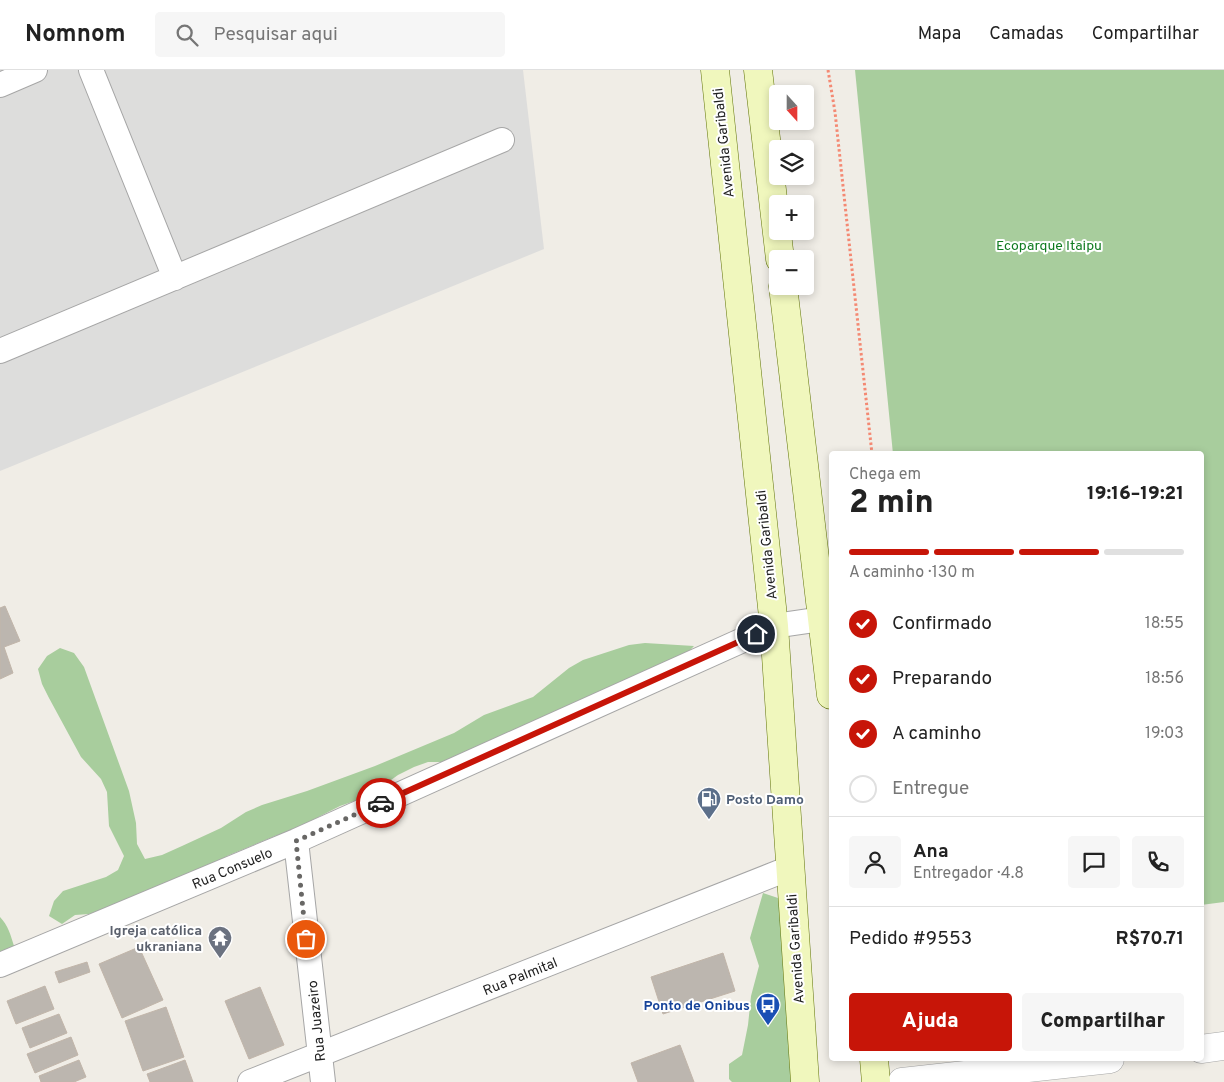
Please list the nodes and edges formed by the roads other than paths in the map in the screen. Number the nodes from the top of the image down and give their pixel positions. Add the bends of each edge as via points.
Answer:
1 (36, 70) edge
2 (91, 70) edge
3 (715, 70) edge
4 (758, 70) edge
5 (0, 85) edge
6 (502, 140) dead end
7 (779, 250) edge
8 (175, 278) junction
9 (784, 295) edge
10 (0, 351) edge
11 (822, 619) junction
12 (774, 626) junction
13 (829, 678) edge
14 (296, 841) junction
15 (790, 868) junction
16 (0, 965) edge
17 (1224, 1046) edge
18 (1204, 1048) edge
19 (320, 1056) junction
20 (874, 1061) edge
21 (1092, 1061) edge
22 (250, 1082) edge
23 (323, 1082) edge
24 (805, 1082) edge
25 (876, 1082) edge
26 (902, 1082) edge

1 - 5 street
2 - 8 street
3 - 12 main road, Avenida Garibaldi
4 - 7 main road
6 - 8 street
8 - 10 street
9 - 11 main road
11 - 12 street, Rua Consuelo
11 - 13 main road
12 - 14 street, Rua Consuelo
12 - 15 main road, Avenida Garibaldi
14 - 16 street, Rua Consuelo
14 - 19 street, Rua Juazeiro
15 - 19 street, Rua Palmital
15 - 24 main road, Avenida Garibaldi
17 - 18 street
19 - 22 street, Rua Palmital
19 - 23 street, Rua Juazeiro
20 - 25 main road
21 - 26 street

